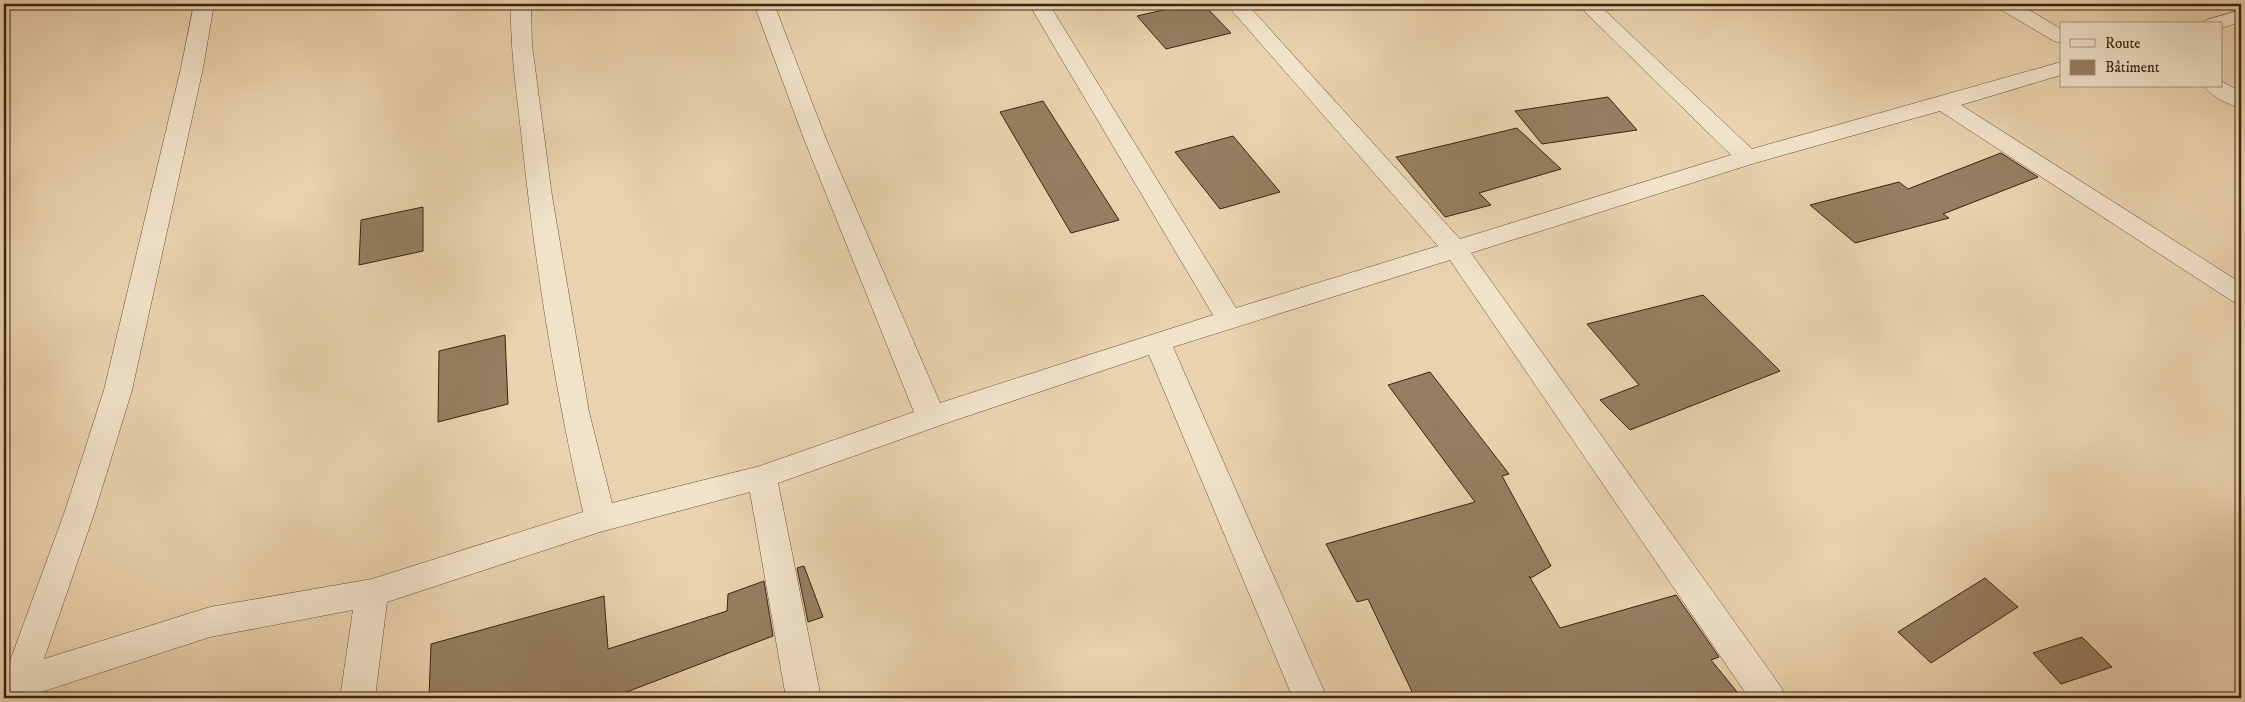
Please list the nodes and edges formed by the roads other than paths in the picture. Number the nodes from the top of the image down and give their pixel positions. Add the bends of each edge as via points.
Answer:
1 (204, 4) edge
2 (521, 4) edge
3 (764, 4) edge
4 (1039, 4) edge
5 (1236, 4) edge
6 (1587, 4) edge
7 (2005, 4) edge
8 (2241, 16) edge
9 (2220, 22) edge
10 (2060, 36) edge
11 (2060, 68) edge
12 (2218, 88) edge
13 (2241, 101) edge
14 (1943, 103) junction
15 (1747, 158) junction
16 (1456, 250) junction
17 (2241, 295) edge
18 (1230, 320) junction
19 (1157, 342) junction
20 (931, 416) junction
21 (762, 477) junction
22 (600, 519) junction
23 (372, 593) junction
24 (12, 690) edge
25 (358, 698) edge
26 (804, 698) edge
27 (1310, 698) edge
28 (1769, 698) edge

1 - 24 street via 118,390 80,512
2 - 22 street via 522,45 540,196 575,412
3 - 20 street via 815,140
4 - 18 street
5 - 16 street
6 - 15 street
7 - 10 street
8 - 9 street
11 - 14 street
12 - 13 street
14 - 15 street
14 - 17 street
15 - 16 street
16 - 18 street
16 - 28 street
18 - 19 street
19 - 20 street
19 - 27 street
20 - 21 street
21 - 22 street
21 - 26 street
22 - 23 street
23 - 24 street via 210,622
23 - 25 street

